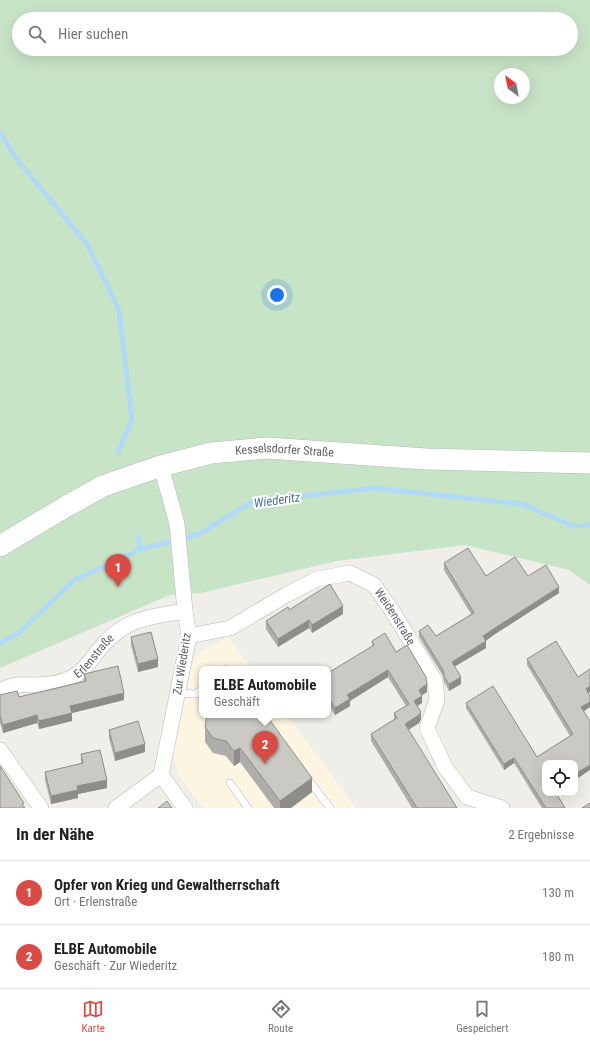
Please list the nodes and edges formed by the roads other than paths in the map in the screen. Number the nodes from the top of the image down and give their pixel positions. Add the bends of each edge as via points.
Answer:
1 (590, 463) edge
2 (161, 466) junction
3 (0, 546) edge
4 (185, 611) junction
5 (189, 636) junction
6 (0, 691) edge
7 (199, 691) edge
8 (177, 693) junction
9 (0, 750) edge
10 (302, 771) edge
11 (161, 776) junction
12 (230, 783) dead end
13 (41, 808) edge
14 (116, 808) edge
15 (185, 808) edge
16 (248, 808) edge
17 (330, 808) edge
18 (502, 808) edge

1 - 2 main road, Kesselsdorfer Straße via 426,459 267,448 211,454
2 - 3 main road, Kesselsdorfer Straße via 103,486
2 - 4 street, Zur Wiederitz via 177,524
4 - 5 street, Zur Wiederitz
4 - 6 street, Erlenstraße via 143,618 116,631 85,668 71,678 54,683 17,684
5 - 8 street, Zur Wiederitz
5 - 18 street, Weidenstraße via 230,628 317,579 350,573 374,585 391,608 435,681 437,700 427,728 445,767 467,797
7 - 8 lane via 196,694
8 - 11 street, Zur Wiederitz
9 - 13 street
10 - 17 lane
11 - 14 street
11 - 15 street
12 - 16 lane

